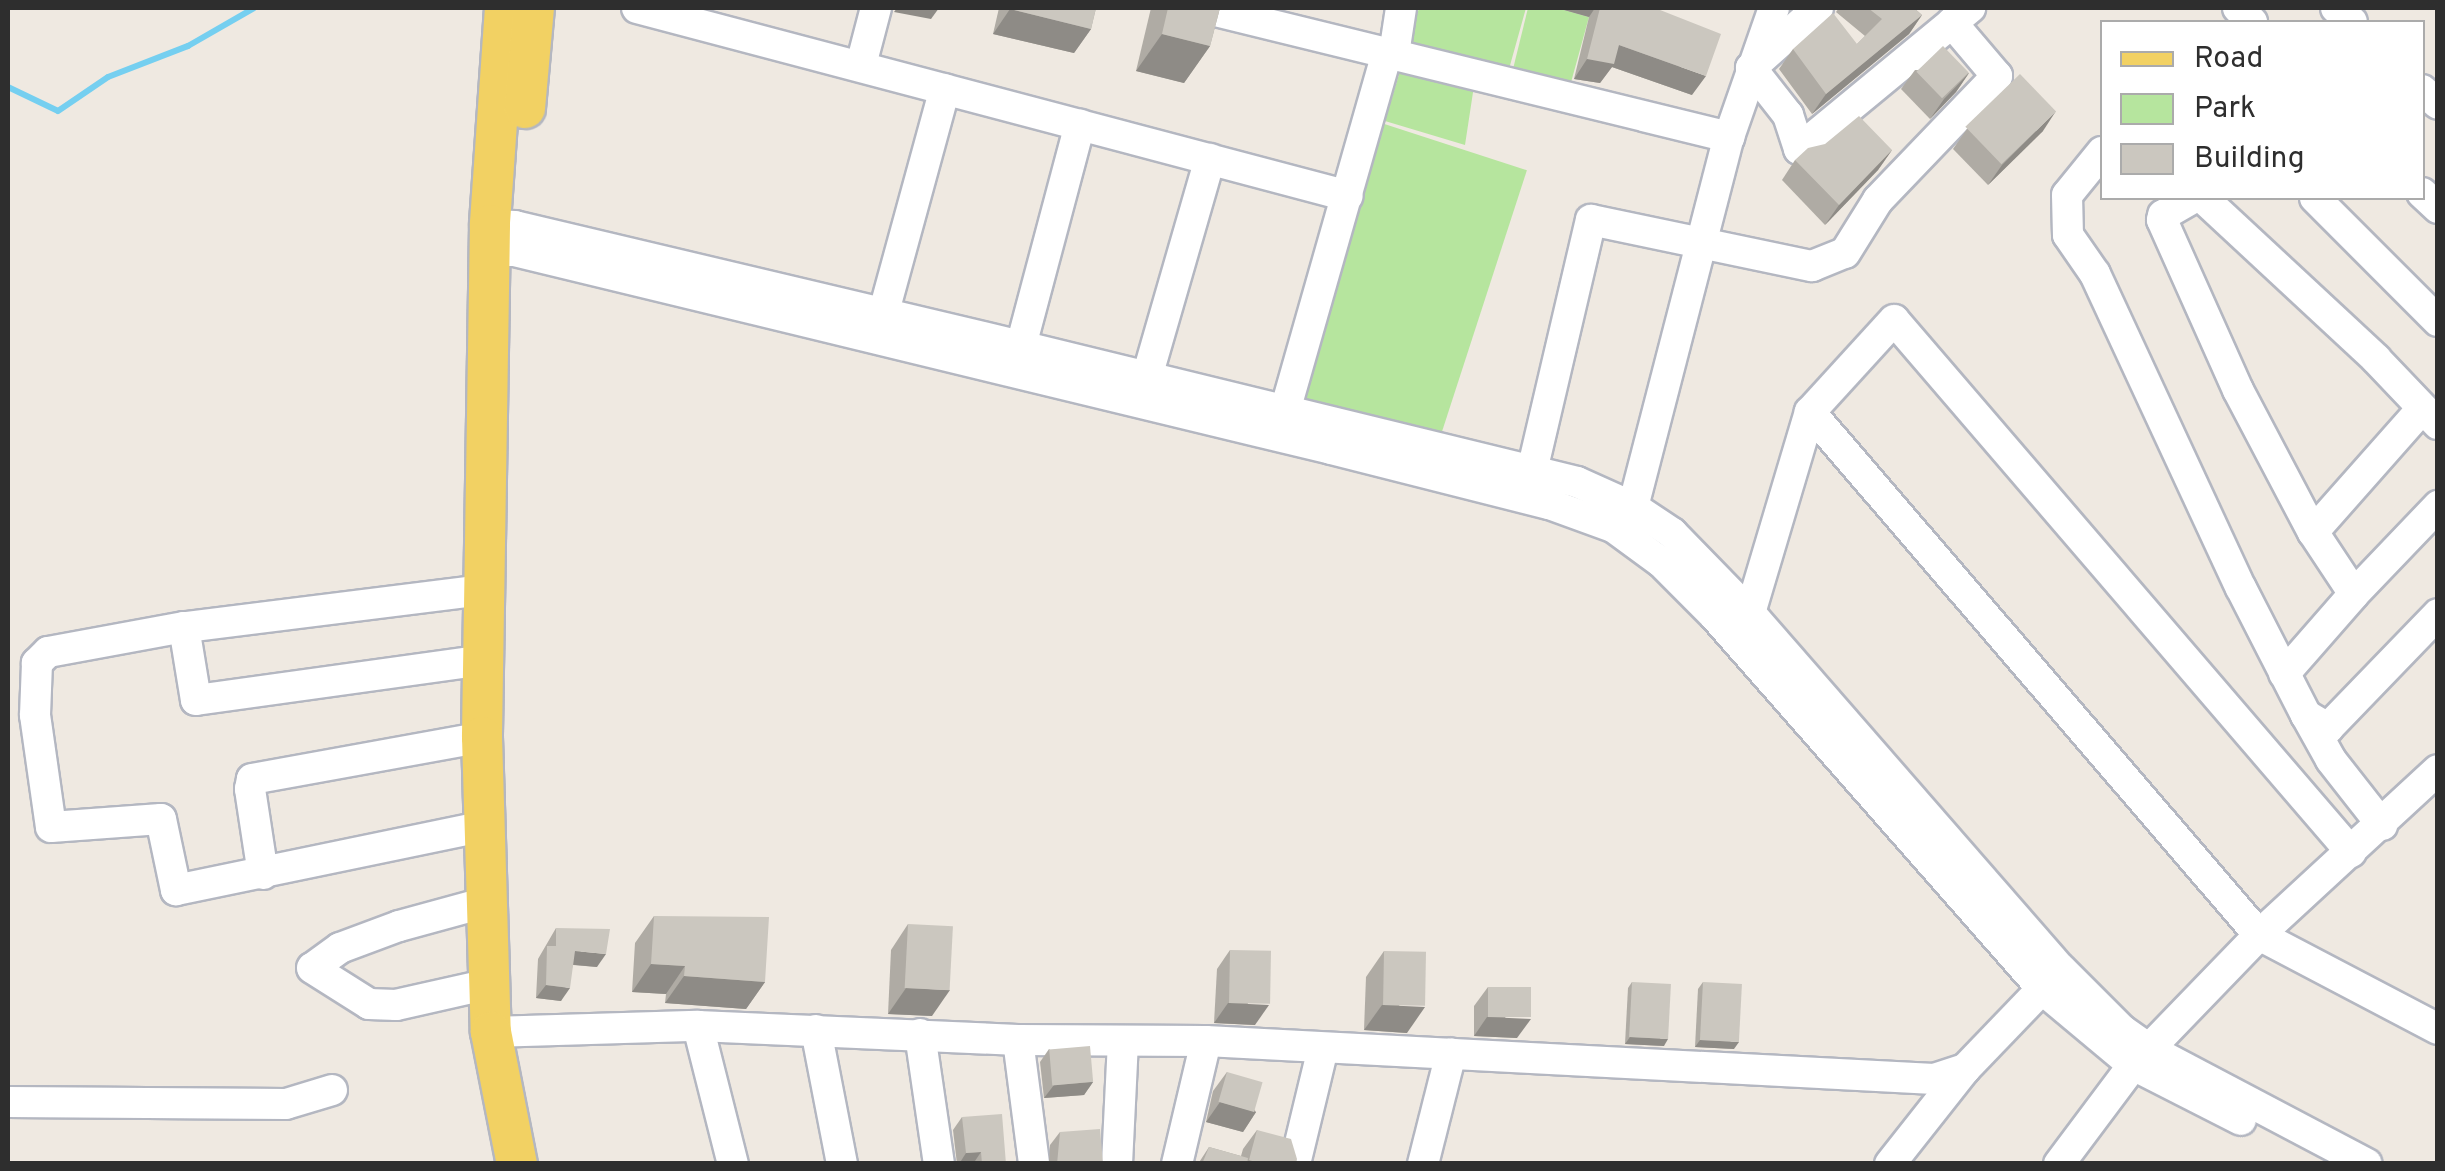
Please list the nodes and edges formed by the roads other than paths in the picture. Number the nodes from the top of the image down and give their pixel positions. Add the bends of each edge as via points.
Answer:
1 (505, 8) edge
2 (534, 8) edge
3 (637, 8) edge
4 (876, 8) edge
5 (1203, 8) edge
6 (1401, 8) edge
7 (1770, 8) edge
8 (1818, 8) edge
9 (1945, 20) edge
10 (1391, 54) junction
11 (862, 65) junction
12 (1751, 68) junction
13 (945, 89) junction
14 (1080, 125) junction
15 (1729, 137) junction
16 (2100, 154) edge
17 (1210, 159) junction
18 (1348, 196) junction
19 (2190, 200) edge
20 (2205, 200) edge
21 (2317, 200) edge
22 (502, 238) junction
23 (1701, 242) junction
24 (883, 315) junction
25 (2438, 321) edge
26 (1021, 346) junction
27 (1147, 377) junction
28 (1285, 411) junction
29 (1810, 412) junction
30 (2430, 417) edge
31 (1532, 471) junction
32 (2438, 506) edge
33 (1633, 507) junction
34 (2312, 532) junction
35 (483, 590) junction
36 (2354, 594) junction
37 (1750, 614) junction
38 (2438, 614) edge
39 (184, 627) junction
40 (484, 660) junction
41 (2284, 674) junction
42 (2306, 715) junction
43 (482, 737) junction
44 (2438, 770) edge
45 (486, 826) junction
46 (2382, 826) junction
47 (2352, 852) junction
48 (263, 874) junction
49 (487, 902) junction
50 (2259, 935) junction
51 (489, 984) junction
52 (2042, 989) junction
53 (698, 1026) junction
54 (2438, 1029) edge
55 (816, 1030) junction
56 (504, 1032) junction
57 (920, 1034) junction
58 (1018, 1040) junction
59 (1123, 1041) junction
60 (1206, 1041) junction
61 (1322, 1048) junction
62 (1451, 1053) junction
63 (2141, 1057) junction
64 (1964, 1069) junction
65 (332, 1090) dead end
66 (8, 1102) edge
67 (517, 1164) edge
68 (538, 1164) edge
69 (733, 1164) edge
70 (842, 1164) edge
71 (939, 1164) edge
72 (1034, 1164) edge
73 (1117, 1164) edge
74 (1177, 1164) edge
75 (1295, 1164) edge
76 (1423, 1164) edge
77 (1890, 1164) edge
78 (2059, 1164) edge
79 (2323, 1164) edge
80 (2367, 1164) edge

1 - 22 main road
2 - 22 main road
3 - 11 street
4 - 11 street
5 - 10 street
6 - 10 street
7 - 12 street
8 - 12 street
9 - 12 street via 1799,150 1788,115
9 - 23 street via 1997,76 1878,200 1845,253 1812,266
10 - 15 street
10 - 18 street
11 - 13 street
12 - 15 street
13 - 14 street
13 - 24 street
14 - 17 street
14 - 26 street
15 - 23 street
16 - 41 street via 2067,195 2068,235 2129,344
17 - 18 street
17 - 27 street
18 - 28 street
19 - 34 street via 2162,220 2238,390
20 - 30 street
21 - 25 street
22 - 24 street
22 - 35 main road
22 - 52 street via 1531,499 1613,527 1662,562 1714,615
22 - 56 main road
23 - 31 street via 1591,220
23 - 33 street
24 - 26 street
26 - 27 street
27 - 28 street
28 - 31 street
29 - 37 street
29 - 47 street via 1894,320
29 - 50 street
30 - 34 street
31 - 33 street
32 - 36 street
33 - 37 street via 1672,534
34 - 36 street
35 - 39 street
35 - 40 main road
36 - 41 street
37 - 63 street
38 - 42 street via 2328,728
39 - 40 street via 196,700
39 - 48 street via 48,652 38,663 35,715 51,827 161,818 176,890
40 - 43 main road
41 - 42 street
42 - 46 street
43 - 45 main road
43 - 48 street via 252,779
44 - 46 street
45 - 48 street
45 - 49 main road
46 - 47 street
47 - 50 street
49 - 51 main road
49 - 51 street via 340,948 312,968 369,1004 396,1005
50 - 54 street
50 - 63 street
51 - 56 main road
52 - 63 street
52 - 64 street
53 - 55 street
53 - 56 street
53 - 69 street
55 - 57 street
55 - 70 street
56 - 67 main road via 495,1068
56 - 68 main road
57 - 58 street
57 - 71 street
58 - 59 street
58 - 72 street
59 - 60 street
59 - 73 street
60 - 61 street
60 - 74 street
61 - 62 street
61 - 75 street
62 - 64 street via 1934,1079
62 - 76 street
63 - 78 street
63 - 79 street
63 - 80 street
64 - 77 street
65 - 66 street via 286,1104

